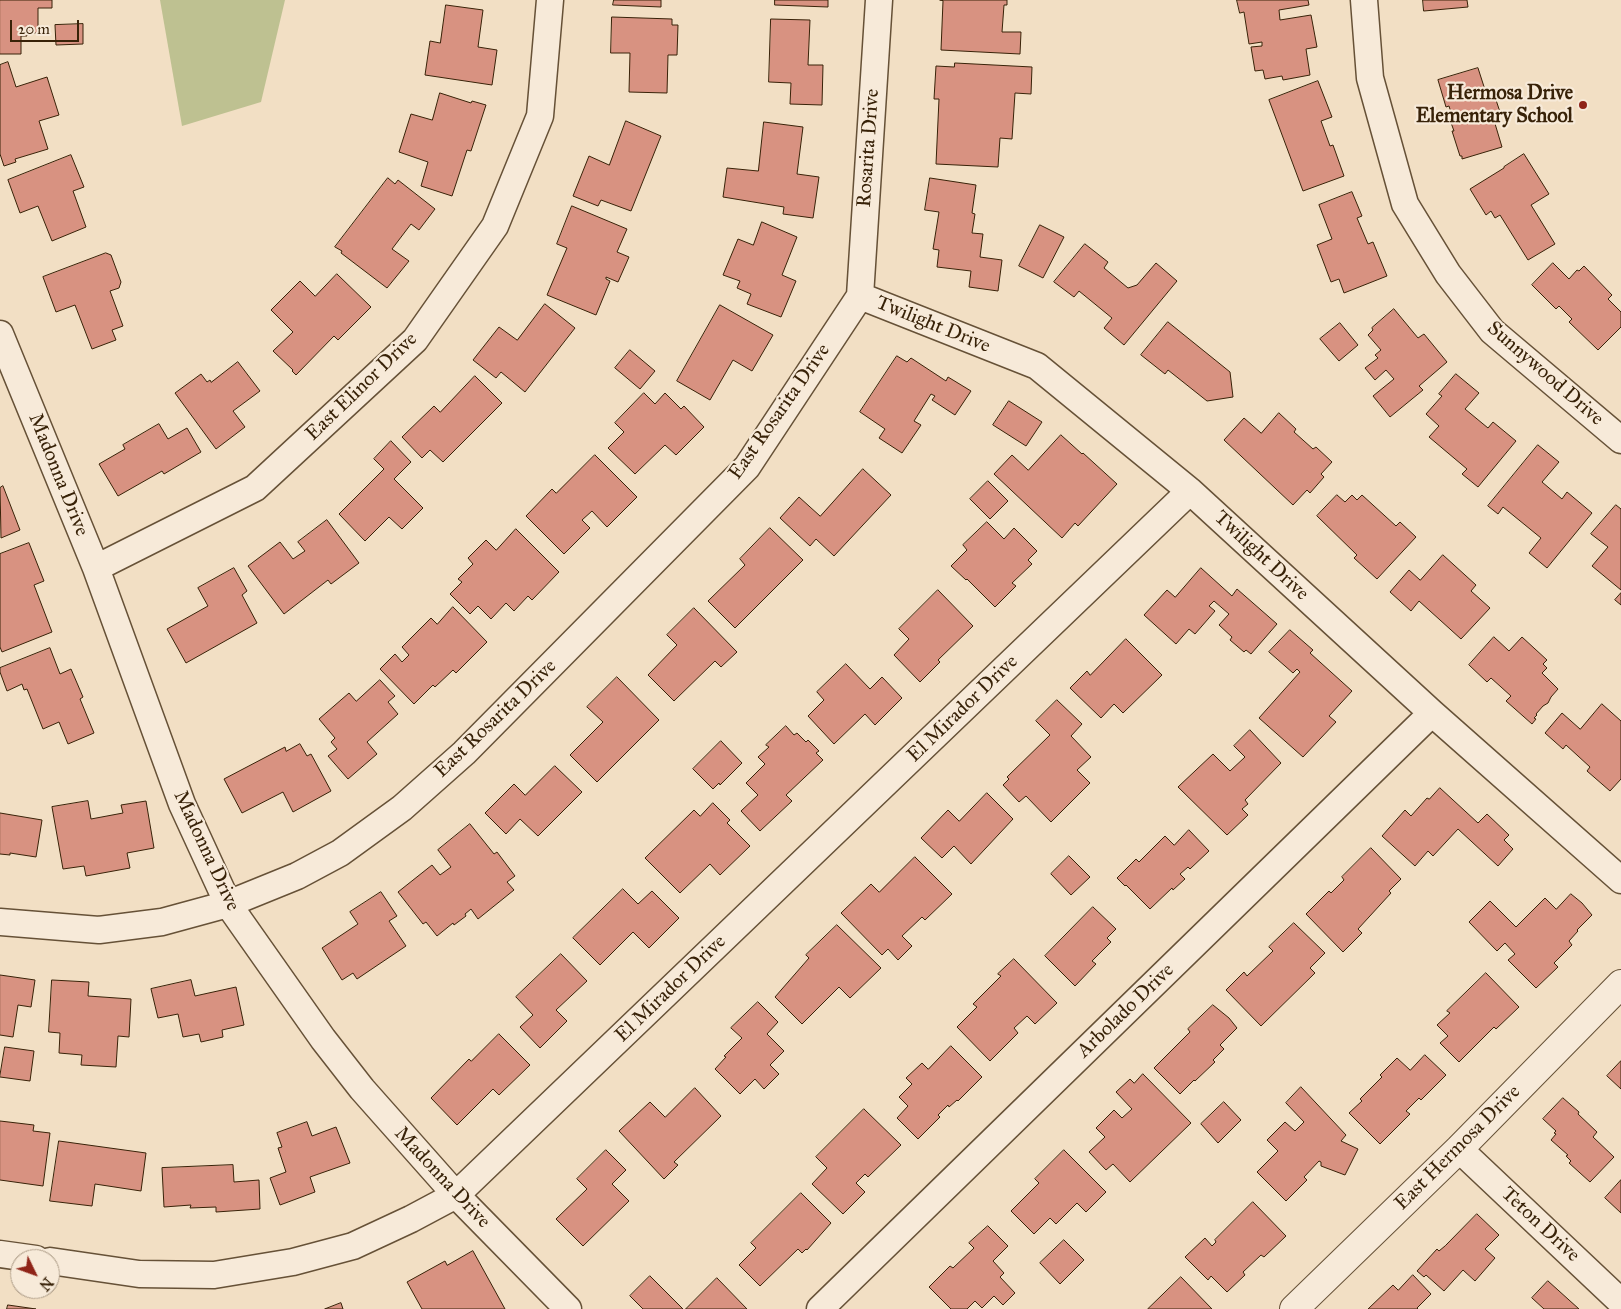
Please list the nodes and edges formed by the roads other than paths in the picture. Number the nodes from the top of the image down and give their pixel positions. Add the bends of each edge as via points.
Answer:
1 (550, 0) edge
2 (879, 0) edge
3 (1364, 0) edge
4 (860, 296) junction
5 (0, 334) edge
6 (1621, 440) edge
7 (1190, 491) junction
8 (96, 568) junction
9 (1432, 713) junction
10 (1621, 880) edge
11 (228, 904) junction
12 (0, 922) edge
13 (1621, 984) edge
14 (1459, 1149) junction
15 (456, 1196) junction
16 (60, 1262) edge
17 (1621, 1302) edge
18 (568, 1309) edge
19 (820, 1309) edge
20 (1294, 1309) edge

1 - 8 street, East Elinor Drive via 540,116 495,226 415,340 255,488
2 - 4 street, Rosarita Drive
3 - 6 street, Sunnywood Drive via 1370,78 1405,204 1448,274 1492,331
4 - 7 street, Twilight Drive via 1037,366
4 - 11 street, East Rosarita Drive via 747,467 464,753 402,808 340,853 298,876
5 - 8 street, Madonna Drive
7 - 9 street, Twilight Drive
7 - 15 street, El Mirador Drive
8 - 11 street, Madonna Drive via 182,804
9 - 10 street, Twilight Drive
9 - 19 street, Arbolado Drive
11 - 12 street, East Rosarita Drive via 162,922 99,930
11 - 15 street, Madonna Drive via 362,1089
13 - 14 street, East Hermosa Drive
14 - 17 street, Teton Drive
14 - 20 street, East Hermosa Drive
15 - 16 street, El Mirador Drive via 353,1246 293,1262 214,1275 139,1274
15 - 18 street, Madonna Drive

